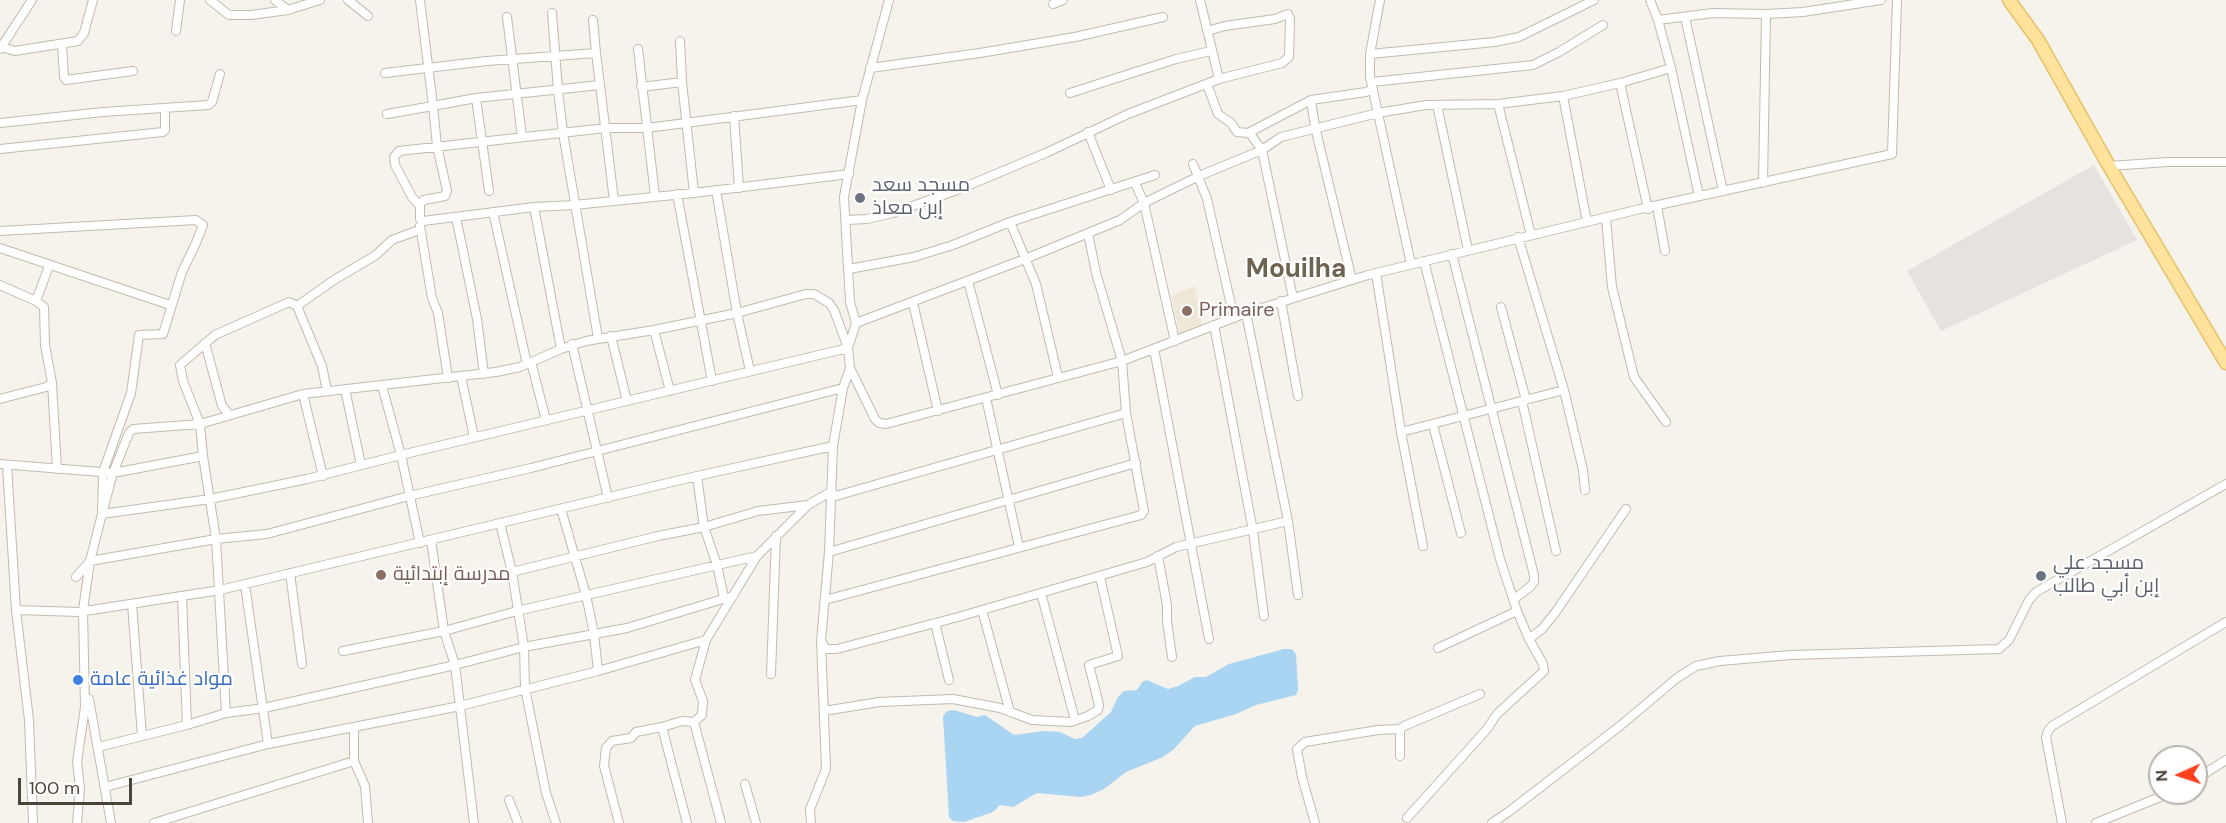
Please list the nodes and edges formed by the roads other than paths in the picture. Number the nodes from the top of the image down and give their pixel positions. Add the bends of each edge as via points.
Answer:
1 (32, 0) edge
2 (93, 0) edge
3 (180, 0) edge
4 (210, 0) edge
5 (275, 0) edge
6 (320, 0) edge
7 (348, 0) edge
8 (420, 0) edge
9 (889, 0) edge
10 (1063, 0) edge
11 (1200, 0) edge
12 (1380, 0) edge
13 (1594, 0) edge
14 (1650, 0) edge
15 (1881, 0) edge
16 (1897, 0) edge
17 (2009, 0) edge
18 (1053, 4) dead end
19 (288, 10) junction
20 (552, 13) dead end
21 (1766, 14) junction
22 (368, 16) dead end
23 (1163, 17) dead end
24 (1685, 17) junction
25 (507, 18) dead end
26 (593, 20) dead end
27 (1658, 20) junction
28 (1603, 26) dead end
29 (176, 31) dead end
30 (1207, 31) junction
31 (680, 41) dead end
32 (62, 44) junction
33 (1, 48) edge
34 (638, 49) dead end
35 (1211, 51) junction
36 (596, 53) junction
37 (1370, 54) junction
38 (555, 56) junction
39 (512, 59) junction
40 (870, 68) junction
41 (1671, 68) junction
42 (429, 69) junction
43 (133, 71) dead end
44 (385, 73) dead end
45 (220, 74) dead end
46 (1219, 79) junction
47 (682, 82) junction
48 (1620, 83) junction
49 (1207, 84) junction
50 (600, 85) junction
51 (1372, 85) junction
52 (641, 87) junction
53 (558, 90) junction
54 (1070, 93) dead end
55 (516, 94) junction
56 (1563, 96) junction
57 (476, 98) junction
58 (862, 100) junction
59 (1311, 100) junction
60 (1498, 104) junction
61 (1437, 105) junction
62 (433, 106) junction
63 (165, 108) junction
64 (1378, 113) junction
65 (387, 114) dead end
66 (734, 116) junction
67 (685, 122) junction
68 (0, 123) edge
69 (1315, 127) junction
70 (606, 128) junction
71 (647, 128) junction
72 (1088, 132) junction
73 (563, 133) junction
74 (1248, 133) junction
75 (522, 137) junction
76 (483, 141) junction
77 (437, 146) junction
78 (0, 149) edge
79 (1262, 150) junction
80 (2226, 162) edge
81 (1193, 164) dead end
82 (2109, 166) junction
83 (849, 174) junction
84 (1155, 175) dead end
85 (1199, 176) junction
86 (1136, 183) junction
87 (1763, 183) junction
88 (739, 188) junction
89 (489, 190) dead end
90 (716, 190) junction
91 (1112, 190) junction
92 (1723, 191) junction
93 (694, 193) junction
94 (677, 194) junction
95 (655, 196) junction
96 (1699, 196) junction
97 (614, 201) junction
98 (1144, 203) junction
99 (419, 205) junction
100 (574, 205) junction
101 (1657, 206) junction
102 (534, 207) junction
103 (1648, 209) junction
104 (493, 212) junction
105 (456, 217) junction
106 (1606, 218) junction
107 (420, 219) junction
108 (847, 220) junction
109 (1010, 222) junction
110 (1587, 222) junction
111 (419, 230) junction
112 (0, 231) edge
113 (1088, 233) junction
114 (1531, 235) junction
115 (1518, 237) junction
116 (0, 248) edge
117 (1468, 250) junction
118 (1665, 251) dead end
119 (1452, 254) junction
120 (1025, 259) junction
121 (1424, 261) junction
122 (1411, 264) junction
123 (49, 266) junction
124 (849, 269) junction
125 (1376, 273) junction
126 (1352, 280) junction
127 (968, 281) junction
128 (0, 285) edge
129 (1293, 298) junction
130 (36, 301) junction
131 (1281, 301) junction
132 (913, 303) junction
133 (170, 305) junction
134 (297, 306) junction
135 (1501, 307) dead end
136 (737, 313) junction
137 (1246, 313) junction
138 (1234, 318) junction
139 (700, 320) junction
140 (856, 323) junction
141 (1214, 326) junction
142 (654, 330) junction
143 (611, 336) junction
144 (598, 338) junction
145 (1175, 341) junction
146 (205, 343) junction
147 (572, 344) junction
148 (2222, 346) edge
149 (561, 348) junction
150 (848, 348) junction
151 (1154, 349) junction
152 (1122, 361) junction
153 (529, 363) junction
154 (2226, 363) edge
155 (850, 369) junction
156 (750, 371) junction
157 (484, 374) junction
158 (461, 376) junction
159 (1058, 377) junction
160 (448, 378) junction
161 (712, 381) junction
162 (52, 382) junction
163 (382, 386) junction
164 (843, 388) junction
165 (345, 389) junction
166 (1564, 390) junction
167 (327, 391) junction
168 (670, 391) junction
169 (303, 394) junction
170 (998, 395) junction
171 (1298, 396) dead end
172 (986, 398) junction
173 (0, 399) edge
174 (1524, 400) junction
175 (627, 401) junction
176 (1493, 408) junction
177 (589, 410) junction
178 (938, 411) junction
179 (1126, 412) junction
180 (230, 415) junction
181 (1463, 416) junction
182 (546, 420) junction
183 (1666, 422) dead end
184 (200, 424) junction
185 (1433, 425) junction
186 (1401, 432) junction
187 (474, 437) junction
188 (833, 446) junction
189 (997, 449) junction
190 (598, 451) junction
191 (401, 454) junction
192 (204, 456) junction
193 (1136, 463) junction
194 (4, 464) edge
195 (361, 465) junction
196 (57, 469) junction
197 (103, 472) junction
198 (113, 472) junction
199 (323, 476) junction
200 (696, 476) junction
201 (2226, 484) edge
202 (1585, 490) dead end
203 (832, 494) junction
204 (409, 496) junction
205 (608, 498) junction
206 (210, 499) junction
207 (1008, 499) junction
208 (808, 505) junction
209 (561, 509) junction
210 (1626, 509) dead end
211 (102, 514) junction
212 (1288, 521) junction
213 (500, 524) junction
214 (704, 527) junction
215 (1253, 531) junction
216 (1461, 533) dead end
217 (776, 536) junction
218 (216, 539) junction
219 (431, 540) junction
220 (420, 543) junction
221 (1192, 544) junction
222 (1423, 546) dead end
223 (1019, 547) junction
224 (1556, 551) dead end
225 (829, 552) junction
226 (576, 556) junction
227 (757, 556) junction
228 (1158, 556) junction
229 (90, 561) junction
230 (717, 565) junction
231 (512, 572) junction
232 (290, 573) junction
233 (76, 577) dead end
234 (1100, 577) junction
235 (245, 585) junction
236 (220, 590) junction
237 (1041, 593) junction
238 (586, 595) junction
239 (1298, 595) dead end
240 (182, 596) junction
241 (733, 596) junction
242 (724, 598) junction
243 (1514, 598) junction
244 (825, 600) junction
245 (132, 604) junction
246 (16, 610) junction
247 (83, 610) junction
248 (982, 610) junction
249 (517, 611) junction
250 (1517, 611) junction
251 (1264, 616) dead end
252 (2226, 622) edge
253 (935, 623) junction
254 (444, 631) junction
255 (594, 634) junction
256 (1209, 639) dead end
257 (1529, 639) junction
258 (706, 640) junction
259 (821, 641) junction
260 (524, 647) junction
261 (1438, 648) dead end
262 (344, 651) dead end
263 (1172, 657) dead end
264 (302, 664) dead end
265 (454, 665) junction
266 (598, 671) junction
267 (771, 674) dead end
268 (950, 680) dead end
269 (85, 683) junction
270 (525, 688) junction
271 (1480, 694) dead end
272 (460, 706) junction
273 (264, 708) junction
274 (824, 711) junction
275 (1010, 712) junction
276 (226, 713) junction
277 (1075, 720) junction
278 (694, 722) junction
279 (187, 725) junction
280 (354, 727) junction
281 (662, 727) junction
282 (1400, 729) junction
283 (142, 736) junction
284 (268, 744) junction
285 (98, 747) junction
286 (1400, 756) dead end
287 (2226, 760) edge
288 (354, 762) junction
289 (2208, 771) edge
290 (745, 784) dead end
291 (105, 787) junction
292 (508, 800) dead end
293 (2148, 802) edge
294 (1407, 818) dead end
295 (33, 823) edge
296 (77, 823) edge
297 (111, 823) edge
298 (154, 823) edge
299 (368, 823) edge
300 (474, 823) edge
301 (518, 823) edge
302 (556, 823) edge
303 (619, 823) edge
304 (687, 823) edge
305 (722, 823) edge
306 (756, 823) edge
307 (811, 823) edge
308 (1315, 823) edge
309 (1492, 823) edge
310 (2062, 823) edge
311 (2096, 823) edge

1 - 33 street
2 - 32 street via 81,39
3 - 29 street
4 - 19 street via 229,15
5 - 19 street
6 - 19 street
7 - 22 street
8 - 42 street
9 - 40 street
10 - 18 street
11 - 30 street
12 - 37 street
13 - 37 street via 1519,37
14 - 27 street
15 - 21 street
16 - 87 street via 1892,154
17 - 82 main road via 2038,40
20 - 38 street
21 - 24 street
21 - 87 street
23 - 40 street via 1075,37
24 - 27 street
24 - 92 street
25 - 39 street
26 - 36 street
27 - 41 street
28 - 51 street via 1533,65 1408,77
30 - 35 street
30 - 46 street via 1289,16 1288,59
31 - 47 street
32 - 33 street via 15,51
32 - 43 street via 66,80
34 - 52 street
35 - 46 street
35 - 54 street
36 - 38 street
36 - 50 street
37 - 51 street
38 - 39 street
38 - 53 street
39 - 42 street
39 - 55 street
40 - 58 street
41 - 48 street
41 - 96 street
42 - 44 street
42 - 62 street
45 - 63 street via 211,103
46 - 49 street
47 - 52 street
47 - 67 street
48 - 56 street
48 - 103 street
49 - 72 street
49 - 74 street via 1218,114 1237,132
50 - 53 street
50 - 70 street
51 - 59 street via 1366,92
51 - 64 street
52 - 71 street
53 - 55 street
53 - 73 street
55 - 57 street
55 - 75 street
56 - 60 street
56 - 110 street
57 - 62 street
57 - 76 street
58 - 66 street
58 - 83 street
59 - 69 street
59 - 74 street
60 - 61 street
60 - 114 street
61 - 64 street
61 - 117 street
62 - 65 street
62 - 77 street
63 - 68 street
63 - 78 street via 164,132
64 - 69 street
64 - 122 street
66 - 67 street
66 - 88 street
67 - 71 street
67 - 93 street
69 - 79 street via 1281,136
69 - 126 street
70 - 71 street
70 - 73 street
70 - 97 street
71 - 95 street
72 - 91 street
72 - 108 street via 960,189 893,213
73 - 75 street
73 - 100 street
74 - 79 street
75 - 76 street
76 - 77 street
76 - 89 street
77 - 99 street via 446,195
77 - 99 street via 409,149 394,157
79 - 85 street
79 - 129 street
80 - 82 street
81 - 85 street
82 - 148 main road
83 - 88 street
83 - 108 street via 844,197
84 - 86 street
85 - 98 street
85 - 138 street
86 - 91 street
86 - 98 street
87 - 92 street
88 - 90 street
90 - 93 street
90 - 136 street
91 - 109 street
92 - 96 street
93 - 94 street
94 - 95 street
94 - 139 street
95 - 97 street
96 - 101 street
97 - 100 street
98 - 113 street via 1120,220
98 - 145 street
99 - 107 street
100 - 102 street
100 - 144 street
101 - 103 street
101 - 118 street
102 - 104 street
102 - 149 street
103 - 106 street
104 - 105 street
104 - 153 street
105 - 107 street
105 - 157 street
106 - 110 street
106 - 183 street via 1612,287 1634,377
107 - 111 street
108 - 124 street
109 - 120 street
109 - 124 street via 973,239
110 - 114 street
111 - 134 street via 392,240 376,255
111 - 160 street
112 - 133 street via 196,220 202,225
113 - 120 street
113 - 152 street via 1095,273
114 - 115 street
115 - 117 street
115 - 166 street
116 - 123 street
117 - 119 street
119 - 121 street
119 - 176 street
120 - 127 street
120 - 159 street via 1036,284
121 - 122 street
121 - 181 street
122 - 125 street
123 - 130 street
123 - 133 street
124 - 140 street via 850,302
125 - 126 street
125 - 186 street
126 - 129 street
127 - 132 street
127 - 170 street
128 - 130 street
129 - 131 street
130 - 162 street via 44,307 45,345
131 - 137 street
131 - 171 street
132 - 140 street
132 - 178 street
133 - 197 street via 163,334 139,335 131,393
134 - 146 street via 289,302
134 - 167 street via 322,366
135 - 174 street
136 - 139 street
136 - 150 street via 814,294 834,310
136 - 156 street
137 - 138 street
137 - 212 street
138 - 141 street
139 - 142 street
139 - 161 street
140 - 150 street
141 - 145 street
141 - 215 street
142 - 143 street
142 - 168 street
143 - 144 street
143 - 175 street
144 - 147 street
145 - 151 street
146 - 180 street via 222,406
146 - 184 street via 180,365
147 - 149 street
147 - 177 street
148 - 154 main road
149 - 153 street
150 - 155 street
150 - 156 street
151 - 152 street
151 - 221 street
152 - 159 street
152 - 179 street
153 - 157 street
153 - 182 street
155 - 164 street
155 - 178 street via 879,423
156 - 161 street
157 - 158 street
158 - 160 street
158 - 187 street
159 - 170 street
160 - 163 street
161 - 168 street
162 - 173 street
162 - 196 street
163 - 165 street
163 - 191 street
164 - 188 street
164 - 190 street
165 - 167 street
165 - 195 street
166 - 174 street
166 - 202 street
167 - 169 street
168 - 175 street
169 - 180 street
169 - 199 street
170 - 172 street
172 - 178 street
172 - 189 street
174 - 176 street
174 - 224 street
175 - 177 street
176 - 181 street
176 - 243 street via 1534,575 1530,587
177 - 182 street
177 - 190 street
179 - 189 street
179 - 193 street
180 - 184 street
181 - 185 street
181 - 243 street via 1500,560
182 - 187 street
184 - 192 street
184 - 198 street via 133,429
185 - 186 street
185 - 216 street
186 - 222 street
187 - 191 street
188 - 200 street
188 - 203 street
189 - 203 street
189 - 207 street
190 - 204 street
190 - 205 street
191 - 195 street
191 - 204 street
192 - 198 street
192 - 206 street
193 - 207 street
193 - 223 street via 1144,505 1141,515
194 - 196 street
194 - 246 street
195 - 199 street
196 - 197 street
197 - 198 street
197 - 211 street
198 - 211 street
199 - 206 street
200 - 205 street
200 - 214 street
201 - 309 street via 2036,592 2009,640 1999,649 1790,655 1696,666
203 - 208 street
203 - 225 street
204 - 218 street via 267,534
204 - 220 street
205 - 209 street
206 - 211 street
206 - 218 street
207 - 223 street
207 - 225 street
208 - 214 street via 758,511
208 - 217 street
209 - 213 street
209 - 226 street
210 - 257 street via 1555,613
211 - 229 street
212 - 215 street
212 - 239 street
213 - 219 street
213 - 231 street
214 - 226 street
214 - 230 street
215 - 221 street
215 - 251 street
217 - 227 street
217 - 267 street
218 - 229 street
218 - 236 street
219 - 220 street
219 - 254 street
220 - 232 street
221 - 228 street
221 - 256 street
223 - 244 street
225 - 244 street
226 - 231 street
226 - 238 street
227 - 230 street
227 - 241 street
228 - 234 street
228 - 263 street
229 - 233 street
229 - 247 street
230 - 238 street
230 - 242 street
231 - 249 street
232 - 235 street
232 - 264 street
234 - 237 street
234 - 277 street via 1118,656 1089,665 1098,710
235 - 236 street
235 - 273 street
236 - 240 street
236 - 276 street
237 - 248 street
237 - 277 street
238 - 249 street
238 - 255 street
240 - 245 street
240 - 279 street
241 - 242 street
241 - 258 street
242 - 255 street via 627,628
243 - 250 street
244 - 259 street
245 - 247 street
245 - 283 street
246 - 247 street
246 - 295 street via 29,720
247 - 269 street
248 - 253 street
248 - 275 street
249 - 254 street
249 - 260 street
250 - 257 street
250 - 261 street
252 - 310 street via 2052,726 2046,736
253 - 259 street via 837,649 826,649
253 - 268 street
254 - 262 street
254 - 265 street
255 - 260 street
255 - 266 street
257 - 294 street via 1543,664 1542,675 1497,714
258 - 266 street
258 - 278 street via 695,680 703,701 702,715
259 - 274 street
260 - 265 street
260 - 270 street
265 - 272 street
265 - 273 street
266 - 270 street
269 - 285 street
269 - 296 street via 77,762
270 - 272 street
270 - 302 street via 546,793
271 - 282 street
272 - 280 street
272 - 300 street
273 - 276 street
273 - 284 street
274 - 275 street via 879,702 953,699
274 - 307 street via 826,769 810,808
275 - 277 street via 1032,720
276 - 279 street
278 - 281 street
278 - 305 street
279 - 283 street
280 - 284 street
280 - 288 street
281 - 303 street via 612,741 606,748 604,766
281 - 304 street
282 - 286 street
282 - 308 street via 1305,742 1297,749
283 - 285 street
284 - 291 street
285 - 291 street
287 - 289 street
288 - 298 street
288 - 299 street via 365,786
290 - 306 street
291 - 297 street
292 - 301 street
293 - 311 street

